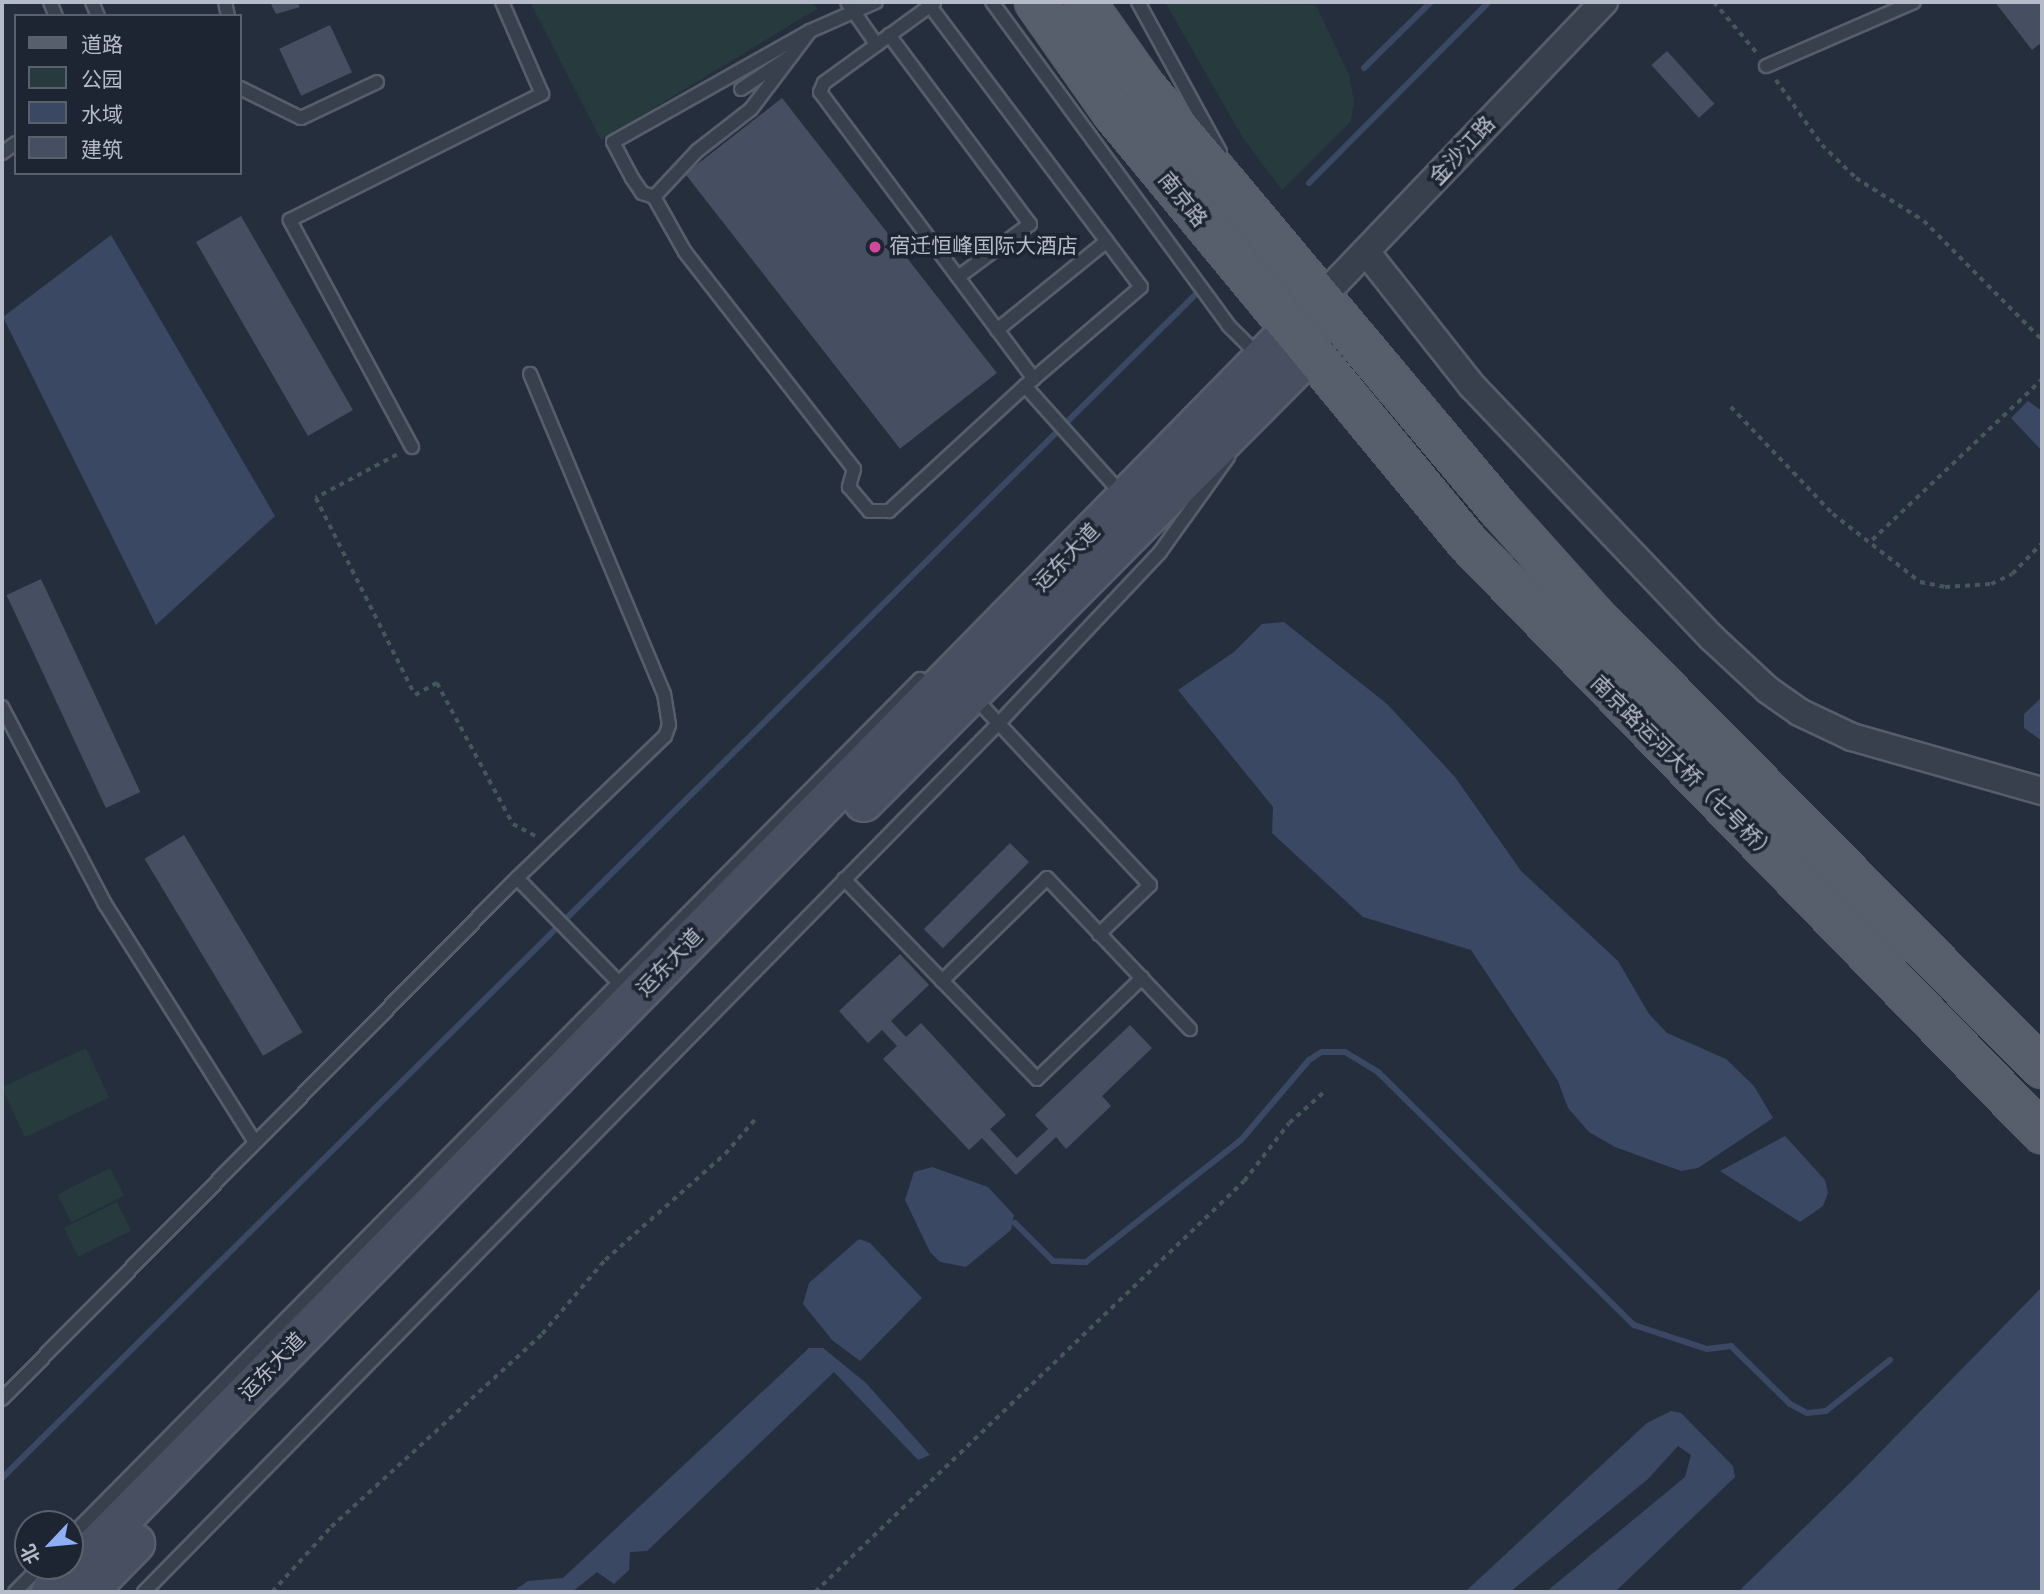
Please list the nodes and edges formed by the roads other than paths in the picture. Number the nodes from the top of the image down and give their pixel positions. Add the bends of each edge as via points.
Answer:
1 (502, 2) edge
2 (876, 2) edge
3 (992, 2) edge
4 (1035, 2) edge
5 (1085, 2) edge
6 (1138, 2) edge
7 (1604, 2) edge
8 (1914, 2) edge
9 (931, 3) edge
10 (850, 6) edge
11 (810, 31) junction
12 (889, 35) junction
13 (877, 45) junction
14 (792, 55) junction
15 (1766, 66) road end
16 (377, 82) dead end
17 (242, 89) edge
18 (741, 89) dead end
19 (654, 197) junction
20 (1254, 217) junction
21 (1107, 241) junction
22 (1367, 253) junction
23 (958, 277) junction
24 (1321, 299) junction
25 (997, 330) junction
26 (1299, 368) junction
27 (530, 374) dead end
28 (1030, 382) junction
29 (412, 447) road end
30 (1132, 507) junction
31 (953, 678) junction
32 (2, 707) edge
33 (999, 723) junction
34 (2042, 791) edge
35 (517, 878) junction
36 (844, 879) junction
37 (1099, 933) junction
38 (1142, 978) junction
39 (942, 981) junction
40 (627, 991) junction
41 (1191, 1029) dead end
42 (2042, 1068) edge
43 (2042, 1133) edge
44 (255, 1142) junction
45 (2, 1399) edge
46 (84, 1523) edge
47 (28, 1591) edge
48 (87, 1592) edge
49 (144, 1592) edge

1 - 29 lane via 542,94 290,220
2 - 10 lane
3 - 26 lane via 1227,325
4 - 26 main road, 南京路
5 - 20 main road, 南京路 via 1145,87
6 - 20 lane
7 - 22 street, 金沙江路
8 - 15 lane
9 - 12 lane
9 - 21 lane
10 - 11 lane
10 - 13 lane
11 - 14 lane
11 - 19 lane via 613,142 642,192
12 - 13 lane
12 - 23 lane via 1030,224
13 - 23 lane via 824,83 823,101
14 - 18 lane
14 - 19 lane via 751,109 697,152
16 - 17 lane via 301,118
19 - 28 lane via 685,252 854,469 849,487 869,511 889,512
20 - 24 main road, 南京路
21 - 25 lane
21 - 28 lane via 1141,287
22 - 24 street, 金沙江路
22 - 34 street via 1472,386 1712,638 1768,690 1800,712 1852,737
23 - 25 lane
24 - 42 main road, 南京路 via 1596,617
25 - 28 lane
26 - 30 main road, 运东大道
26 - 43 main road, 南京路运河大桥（七号桥） via 1575,659
27 - 35 lane via 664,694 670,725 665,736
28 - 30 lane via 1044,406
30 - 31 main road, 运东大道
30 - 33 lane
31 - 33 lane
31 - 40 main road, 运东大道
31 - 48 main road, 运东大道 via 697,967
32 - 44 lane via 105,904
33 - 36 lane
33 - 37 lane via 1150,885
35 - 40 lane
35 - 44 lane
36 - 39 lane
36 - 49 lane
37 - 38 lane
37 - 39 lane via 1046,878
38 - 39 lane via 1037,1079
38 - 41 lane
40 - 46 lane
40 - 47 main road, 运东大道
44 - 45 lane

